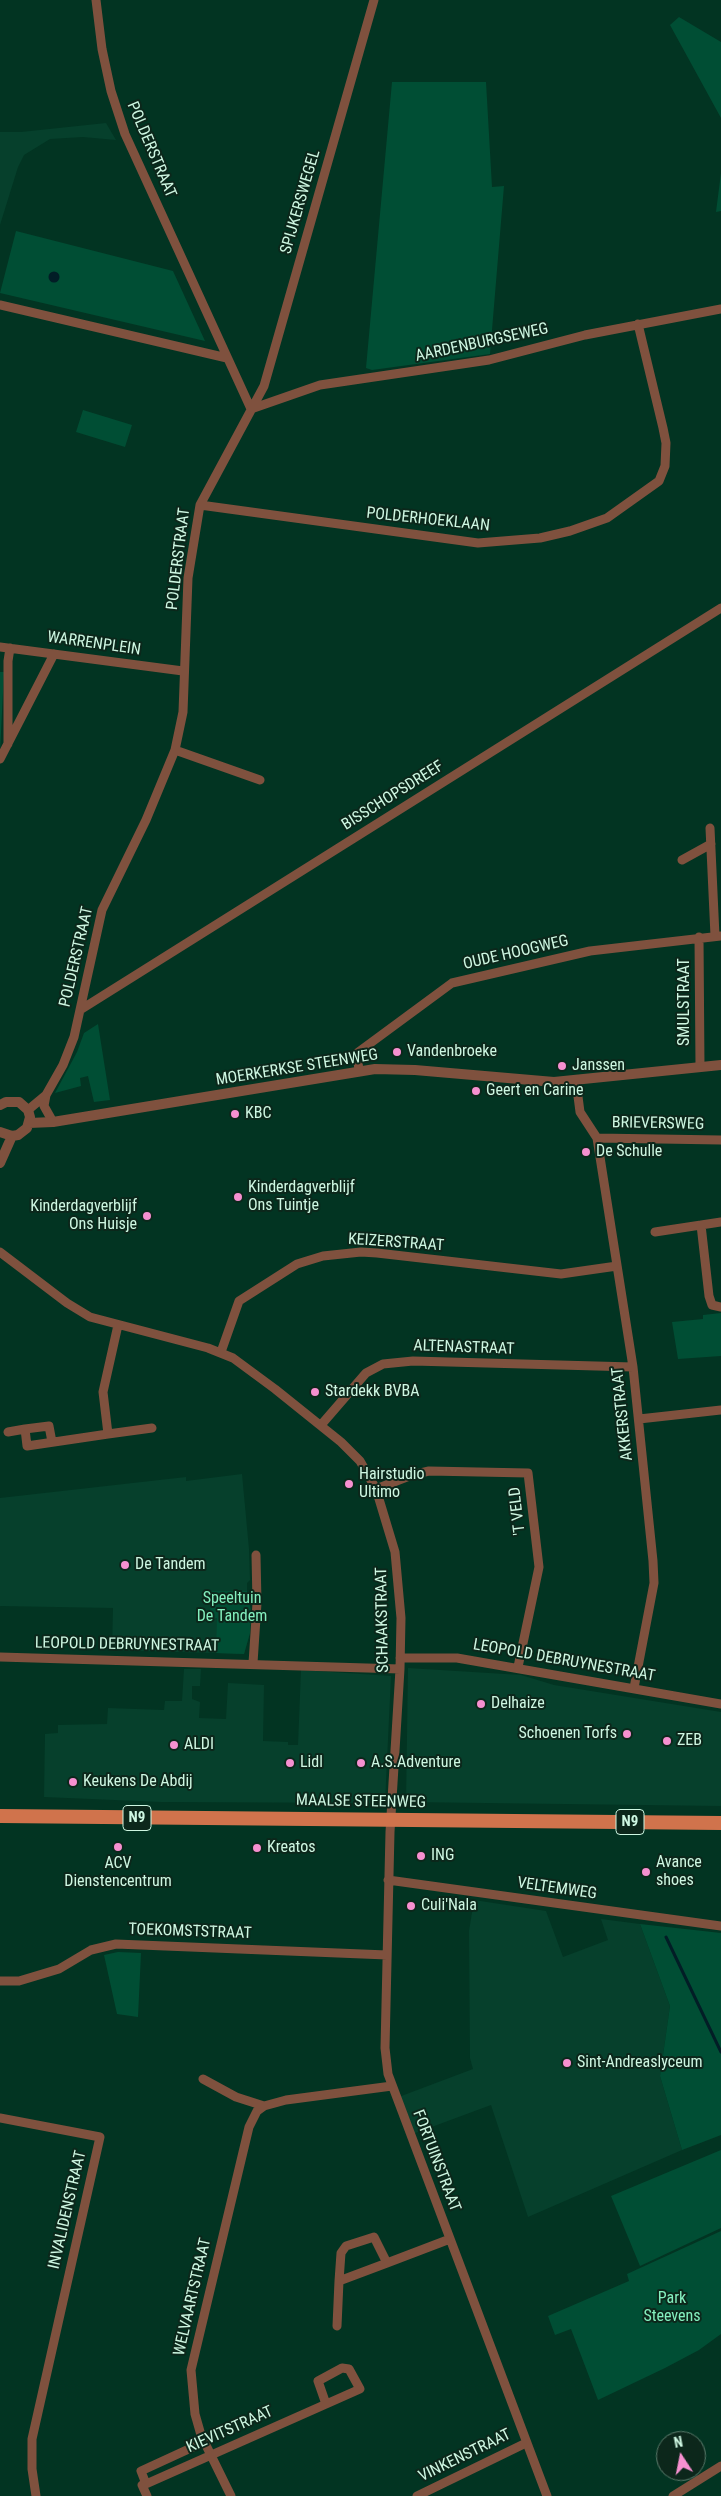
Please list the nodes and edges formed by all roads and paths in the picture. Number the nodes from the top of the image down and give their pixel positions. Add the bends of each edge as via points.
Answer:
1 (96, 0) edge
2 (374, 0) edge
3 (0, 305) edge
4 (721, 309) edge
5 (638, 324) junction
6 (227, 358) junction
7 (252, 409) junction
8 (200, 505) junction
9 (721, 609) edge
10 (0, 647) edge
11 (10, 648) junction
12 (54, 654) junction
13 (184, 671) junction
14 (8, 746) junction
15 (175, 750) junction
16 (1, 758) edge
17 (260, 780) dead end
18 (710, 828) dead end
19 (711, 844) junction
20 (682, 860) dead end
21 (718, 936) edge
22 (699, 938) junction
23 (80, 1010) junction
24 (721, 1065) edge
25 (700, 1067) junction
26 (359, 1071) junction
27 (576, 1081) junction
28 (46, 1095) junction
29 (0, 1105) edge
30 (28, 1110) junction
31 (53, 1122) junction
32 (29, 1123) junction
33 (0, 1132) edge
34 (12, 1136) junction
35 (597, 1138) junction
36 (721, 1140) edge
37 (0, 1163) edge
38 (721, 1222) edge
39 (701, 1226) junction
40 (654, 1232) dead end
41 (0, 1252) edge
42 (617, 1266) junction
43 (721, 1307) edge
44 (118, 1325) junction
45 (221, 1352) junction
46 (633, 1367) junction
47 (721, 1410) edge
48 (638, 1419) junction
49 (321, 1425) junction
50 (152, 1428) dead end
51 (25, 1429) junction
52 (8, 1432) dead end
53 (108, 1434) junction
54 (52, 1442) junction
55 (376, 1489) junction
56 (256, 1556) dead end
57 (0, 1656) edge
58 (400, 1658) junction
59 (253, 1663) junction
60 (518, 1667) junction
61 (400, 1669) junction
62 (634, 1688) junction
63 (721, 1704) edge
64 (0, 1816) edge
65 (391, 1820) junction
66 (721, 1823) edge
67 (388, 1880) junction
68 (721, 1926) edge
69 (387, 1955) junction
70 (0, 1981) edge
71 (203, 2078) dead end
72 (392, 2086) junction
73 (264, 2106) junction
74 (0, 2118) edge
75 (450, 2239) junction
76 (387, 2263) junction
77 (339, 2281) junction
78 (337, 2326) dead end
79 (326, 2404) junction
80 (204, 2442) junction
81 (526, 2443) junction
82 (210, 2455) junction
83 (721, 2466) edge
84 (146, 2484) junction
85 (36, 2496) edge
86 (147, 2496) edge
87 (230, 2496) edge
88 (417, 2496) edge
89 (547, 2496) edge
90 (673, 2496) edge

1 - 6 street, POLDERSTRAAT via 111,91 125,134
2 - 7 street, SPIJKERSWEGEL via 264,386
3 - 6 street
4 - 5 street, AARDENBURGSEWEG
5 - 7 street, AARDENBURGSEWEG via 489,360 320,386
5 - 8 street, POLDERHOEKLAAN via 666,443 665,466 659,481 607,518 540,538 478,543
6 - 7 street, POLDERSTRAAT
7 - 8 street, POLDERSTRAAT
8 - 13 street, POLDERSTRAAT via 188,578
9 - 23 street, BISSCHOPSDREEF
10 - 11 street, WARRENPLEIN
11 - 12 street, WARRENPLEIN
11 - 14 street
12 - 13 street, WARRENPLEIN
12 - 14 street
13 - 15 street, POLDERSTRAAT via 183,712
14 - 16 street
15 - 17 street
15 - 23 street, POLDERSTRAAT via 146,820 102,910
18 - 19 street
19 - 20 street
19 - 21 street
21 - 22 street, OUDE HOOGWEG
22 - 25 street, SMULSTRAAT
22 - 26 street, OUDE HOOGWEG via 590,951 452,983 357,1053
23 - 28 street, POLDERSTRAAT via 74,1037
24 - 25 street, MOERKERKSE STEENWEG
25 - 27 street, MOERKERKSE STEENWEG
26 - 27 street, MOERKERKSE STEENWEG via 415,1070
26 - 31 street, MOERKERKSE STEENWEG
27 - 35 street, BRIEVERSWEG via 580,1112
28 - 30 street, POLDERSTRAAT
28 - 31 street via 44,1106
29 - 30 street via 19,1102
30 - 32 street
31 - 32 street, MOERKERKSE STEENWEG
32 - 34 street via 23,1132
33 - 34 street
34 - 37 street
35 - 36 street, BRIEVERSWEG
35 - 42 street, AKKERSTRAAT
38 - 39 street
39 - 40 street
39 - 43 street via 709,1296 712,1305
41 - 44 street, SCHAAKSTRAAT via 78,1310
42 - 45 street, KEIZERSTRAAT via 561,1274 377,1253 323,1256 297,1264 239,1301
42 - 46 street, AKKERSTRAAT
44 - 45 street, SCHAAKSTRAAT
44 - 53 street via 103,1392
45 - 49 street, SCHAAKSTRAAT
46 - 48 street, AKKERSTRAAT
46 - 49 street, ALTENASTRAAT via 413,1361 382,1364 366,1373
47 - 48 street
48 - 62 street, AKKERSTRAAT via 654,1583
49 - 55 street, SCHAAKSTRAAT via 360,1461
50 - 53 street
51 - 52 street
51 - 54 street via 49,1426
51 - 54 street via 28,1446
53 - 54 street
55 - 58 street, SCHAAKSTRAAT via 396,1552
55 - 60 street, 'T VELD via 429,1472 528,1473 539,1567
56 - 59 street
57 - 59 street, LEOPOLD DEBRUYNESTRAAT
58 - 60 street, LEOPOLD DEBRUYNESTRAAT via 457,1658
58 - 61 street, SCHAAKSTRAAT
59 - 61 street, LEOPOLD DEBRUYNESTRAAT
60 - 62 street, LEOPOLD DEBRUYNESTRAAT
61 - 65 street, SCHAAKSTRAAT
62 - 63 street, LEOPOLD DEBRUYNESTRAAT
64 - 65 main road, MAALSE STEENWEG / N9
65 - 66 main road, MAALSE STEENWEG / N9
65 - 67 street, FORTUINSTRAAT
67 - 68 street, VELTEMWEG
67 - 69 street, FORTUINSTRAAT
69 - 70 street, TOEKOMSTSTRAAT via 116,1944 91,1950 59,1969 19,1981
69 - 72 street, FORTUINSTRAAT via 385,2048
71 - 73 street via 236,2097
72 - 73 street via 286,2100
72 - 75 street, FORTUINSTRAAT
73 - 80 street, WELVAARTSTRAAT via 257,2111 249,2127 191,2370 195,2414
74 - 85 street, INVALIDENSTRAAT via 100,2137 32,2439
75 - 76 street
75 - 81 street, FORTUINSTRAAT
76 - 77 street
76 - 77 street via 374,2237 346,2246 341,2253
77 - 78 street
79 - 79 street, KIEVITSTRAAT via 360,2389 349,2369 342,2368 318,2381
79 - 82 street, KIEVITSTRAAT
80 - 82 street, WELVAARTSTRAAT
80 - 84 street, KIEVITSTRAAT via 141,2471
81 - 88 street, VINKENSTRAAT
81 - 89 street, FORTUINSTRAAT
82 - 84 street, KIEVITSTRAAT
82 - 87 street, WELVAARTSTRAAT
83 - 90 street
84 - 86 street, KIEVITSTRAAT via 142,2486

